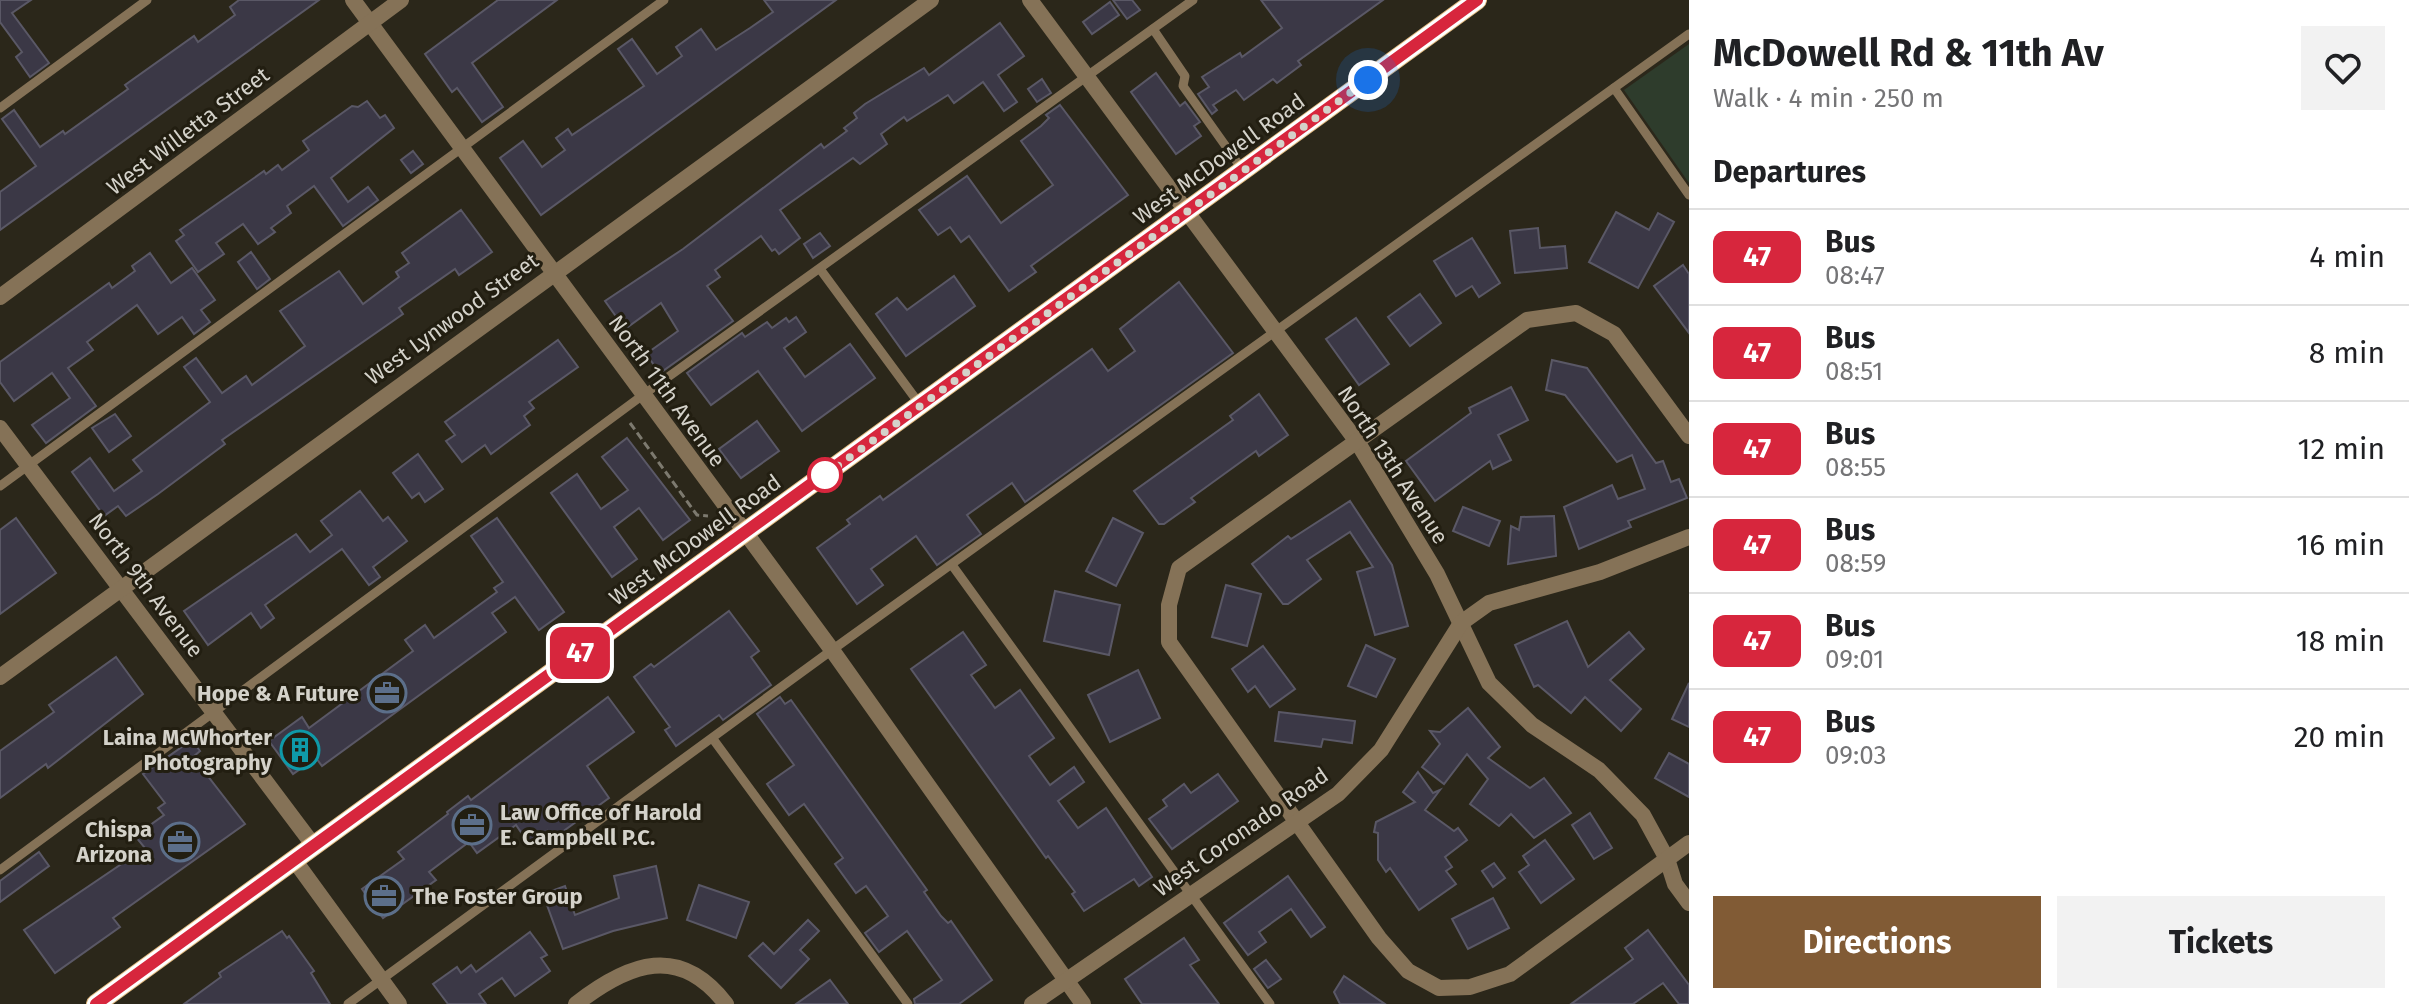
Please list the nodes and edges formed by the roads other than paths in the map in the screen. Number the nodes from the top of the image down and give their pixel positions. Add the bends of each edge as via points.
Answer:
1 (147, 0) edge
2 (353, 0) edge
3 (401, 0) edge
4 (664, 0) edge
5 (931, 0) edge
6 (1030, 0) edge
7 (1193, 0) edge
8 (1477, 0) edge
9 (370, 23) junction
10 (1153, 29) junction
11 (1689, 34) edge
12 (1089, 77) junction
13 (1614, 88) junction
14 (0, 108) edge
15 (461, 148) junction
16 (1244, 171) junction
17 (1689, 195) edge
18 (1189, 212) junction
19 (820, 269) junction
20 (552, 272) junction
21 (0, 297) edge
22 (1275, 332) junction
23 (643, 395) junction
24 (921, 406) junction
25 (0, 428) edge
26 (1689, 436) edge
27 (1358, 443) junction
28 (29, 465) junction
29 (0, 486) edge
30 (744, 534) junction
31 (1689, 537) edge
32 (952, 565) junction
33 (121, 590) junction
34 (1461, 623) junction
35 (832, 650) junction
36 (0, 677) edge
37 (213, 713) junction
38 (713, 739) junction
39 (1297, 822) junction
40 (1689, 843) edge
41 (314, 846) junction
42 (1667, 859) junction
43 (295, 861) junction
44 (0, 870) edge
45 (1192, 893) junction
46 (1689, 903) edge
47 (1065, 979) junction
48 (381, 980) junction
49 (96, 1004) edge
50 (348, 1004) edge
51 (399, 1004) edge
52 (576, 1004) edge
53 (726, 1004) edge
54 (908, 1004) edge
55 (1032, 1004) edge
56 (1083, 1004) edge
57 (1270, 1004) edge

1 - 14 lane
2 - 9 street, North 11th Avenue
3 - 9 street, West Willetta Street
4 - 15 lane
5 - 20 street, West Lynwood Street
6 - 12 street, North 13th Avenue
7 - 10 lane
8 - 16 main road, West McDowell Road
9 - 15 street, North 11th Avenue
9 - 21 street, West Willetta Street
10 - 12 lane
10 - 16 lane via 1185,76 1183,86
11 - 13 lane
12 - 18 street, North 13th Avenue
12 - 19 lane
13 - 17 lane
13 - 22 lane
15 - 20 street, North 11th Avenue
15 - 28 lane
16 - 18 main road, West McDowell Road
18 - 22 street, North 13th Avenue
18 - 24 main road, West McDowell Road
19 - 23 lane
19 - 24 lane
20 - 23 street, North 11th Avenue
20 - 33 street, West Lynwood Street
22 - 27 street, North 13th Avenue
22 - 32 lane
23 - 30 street, North 11th Avenue
23 - 37 lane
24 - 30 main road, West McDowell Road
25 - 28 street, North 9th Avenue
26 - 27 street via 1614,334 1576,313 1527,320
27 - 34 street, North 13th Avenue
27 - 39 street via 1179,568 1169,605 1169,642
28 - 29 lane
28 - 33 street, North 9th Avenue
30 - 35 street, North 11th Avenue
30 - 41 main road, West McDowell Road
31 - 34 street, West Coronado Road via 1600,572 1489,603
32 - 35 lane
32 - 45 lane
33 - 36 street, West Lynwood Street
33 - 37 street, North 9th Avenue
34 - 39 street, West Coronado Road via 1381,750 1338,794
34 - 42 street, North 13th Avenue via 1489,683 1532,725 1599,770 1643,815
35 - 38 lane
35 - 47 street, North 11th Avenue
37 - 41 street, North 9th Avenue
37 - 44 lane
38 - 48 lane
38 - 54 lane
39 - 42 street via 1379,938 1408,971 1439,988 1470,987 1510,974
39 - 45 street, West Coronado Road
40 - 42 street
41 - 43 main road, West McDowell Road
42 - 46 street, North 13th Avenue via 1675,884
43 - 48 street
43 - 49 main road, West McDowell Road
45 - 47 street, West Coronado Road
45 - 57 lane
47 - 55 street, West Coronado Road
47 - 56 street, North 11th Avenue
48 - 50 lane
48 - 51 street
52 - 53 street via 655,965 683,966 709,982

